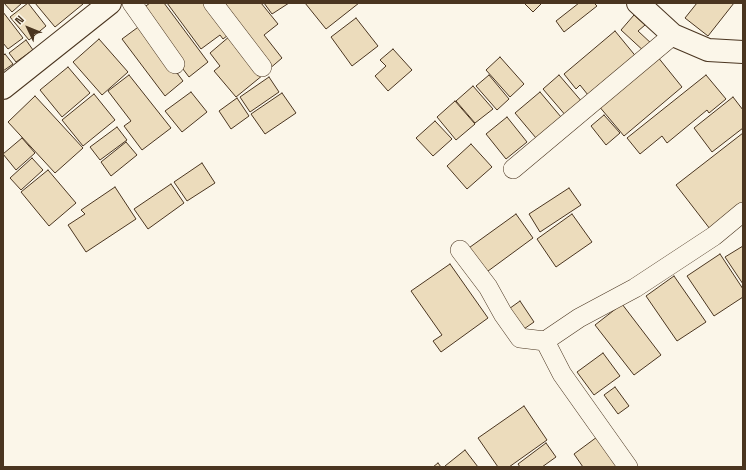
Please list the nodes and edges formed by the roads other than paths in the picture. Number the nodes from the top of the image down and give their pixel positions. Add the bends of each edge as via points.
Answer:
1 (110, 3) edge
2 (132, 3) edge
3 (213, 3) edge
4 (638, 3) edge
5 (673, 35) junction
6 (743, 52) edge
7 (175, 64) dead end
8 (262, 67) dead end
9 (3, 88) edge
10 (513, 169) dead end
11 (743, 212) edge
12 (460, 250) dead end
13 (545, 341) junction
14 (628, 467) edge

1 - 9 street
2 - 7 street
3 - 8 street
4 - 5 street
5 - 6 street via 708,50
5 - 10 street
11 - 13 street via 714,236 635,288 579,318
12 - 13 street via 488,287 520,338
13 - 14 street via 562,374

